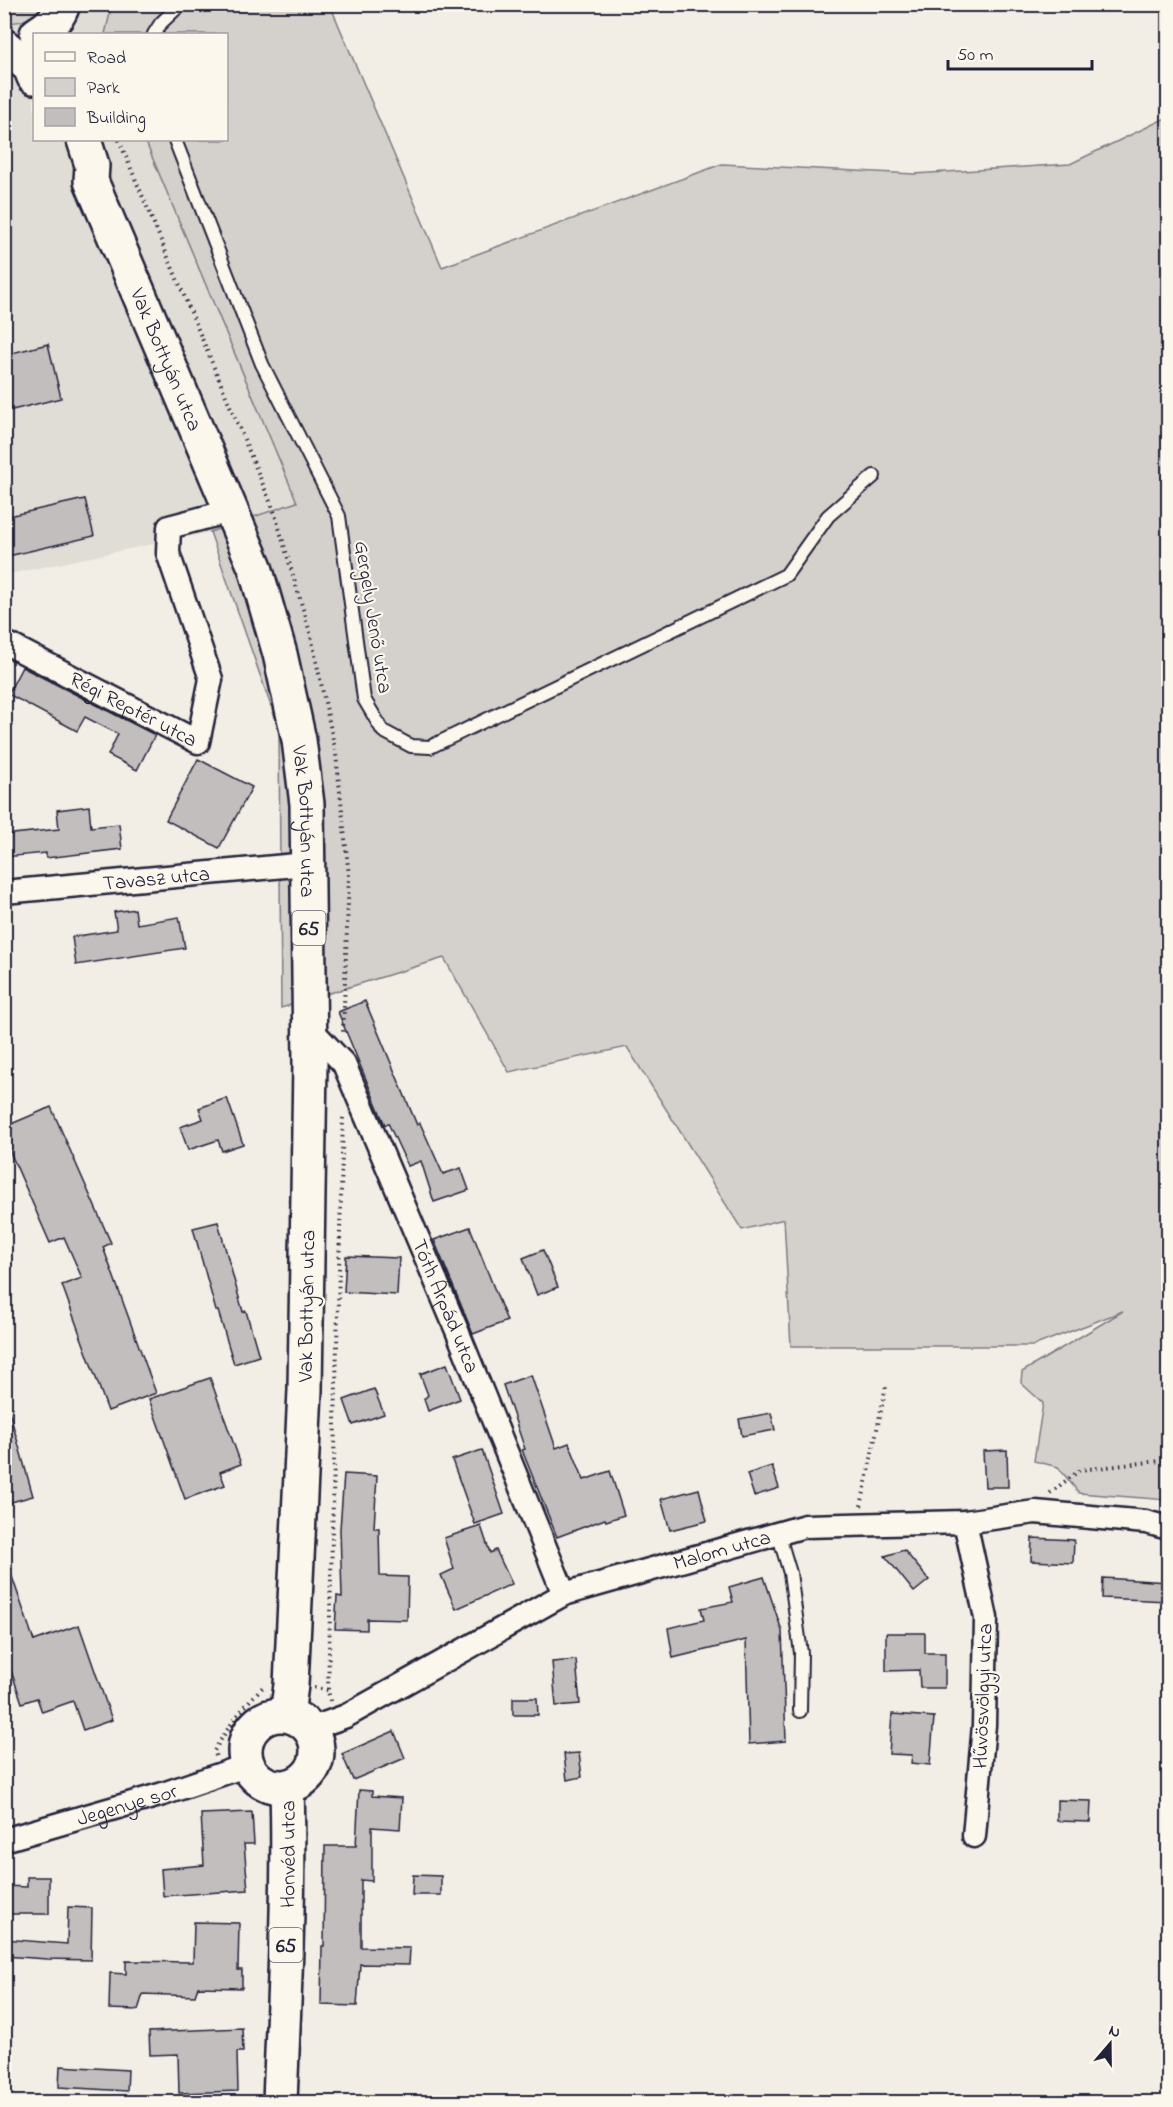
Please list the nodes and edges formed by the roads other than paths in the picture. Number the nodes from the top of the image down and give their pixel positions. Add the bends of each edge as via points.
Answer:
1 (181, 4) edge
2 (61, 17) edge
3 (40, 33) edge
4 (155, 33) edge
5 (33, 36) edge
6 (4, 41) edge
7 (4, 46) edge
8 (33, 75) edge
9 (62, 141) edge
10 (84, 141) edge
11 (175, 141) edge
12 (91, 181) junction
13 (874, 476) dead end
14 (230, 511) junction
15 (4, 642) edge
16 (308, 864) junction
17 (4, 892) edge
18 (310, 1028) junction
19 (965, 1522) junction
20 (1168, 1528) edge
21 (778, 1533) junction
22 (564, 1594) junction
23 (296, 1710) junction
24 (800, 1711) dead end
25 (237, 1769) junction
26 (287, 1786) junction
27 (974, 1836) dead end
28 (4, 1840) edge
29 (280, 2103) edge

1 - 4 lane
2 - 3 main road
5 - 6 main road via 16,42
7 - 8 main road via 30,67
9 - 12 main road, Vak Bottyán utca / 65 via 76,170
10 - 12 main road, Vak Bottyán utca / 65 via 92,165
11 - 13 lane, Gergely Jenő utca via 262,364 339,516 364,699 383,731 411,746 430,747 786,575 828,516
12 - 14 main road, Vak Bottyán utca / 65
14 - 15 street, Régi Reptér utca via 169,527 168,553 211,679 198,742
14 - 16 main road, Vak Bottyán utca / 65 via 255,567 283,664 307,804
16 - 17 street, Tavasz utca
16 - 18 main road, Vak Bottyán utca / 65
18 - 22 street, Tóth Árpád utca via 344,1064
18 - 23 main road, Vak Bottyán utca / 65
19 - 20 street, Malom utca via 1035,1512 1146,1522
19 - 21 street, Malom utca via 805,1526
19 - 27 street, Hűvösvölgyi utca via 986,1618 984,1725
21 - 22 street, Malom utca
21 - 24 lane via 790,1573 801,1653
22 - 23 street, Malom utca via 346,1716
23 - 25 main road via 256,1724 249,1732
23 - 26 main road, 65 via 317,1749 316,1760 306,1777
25 - 26 main road via 275,1786
25 - 28 street, Jegenye sor
26 - 29 main road, Honvéd utca / 65 via 287,1933

